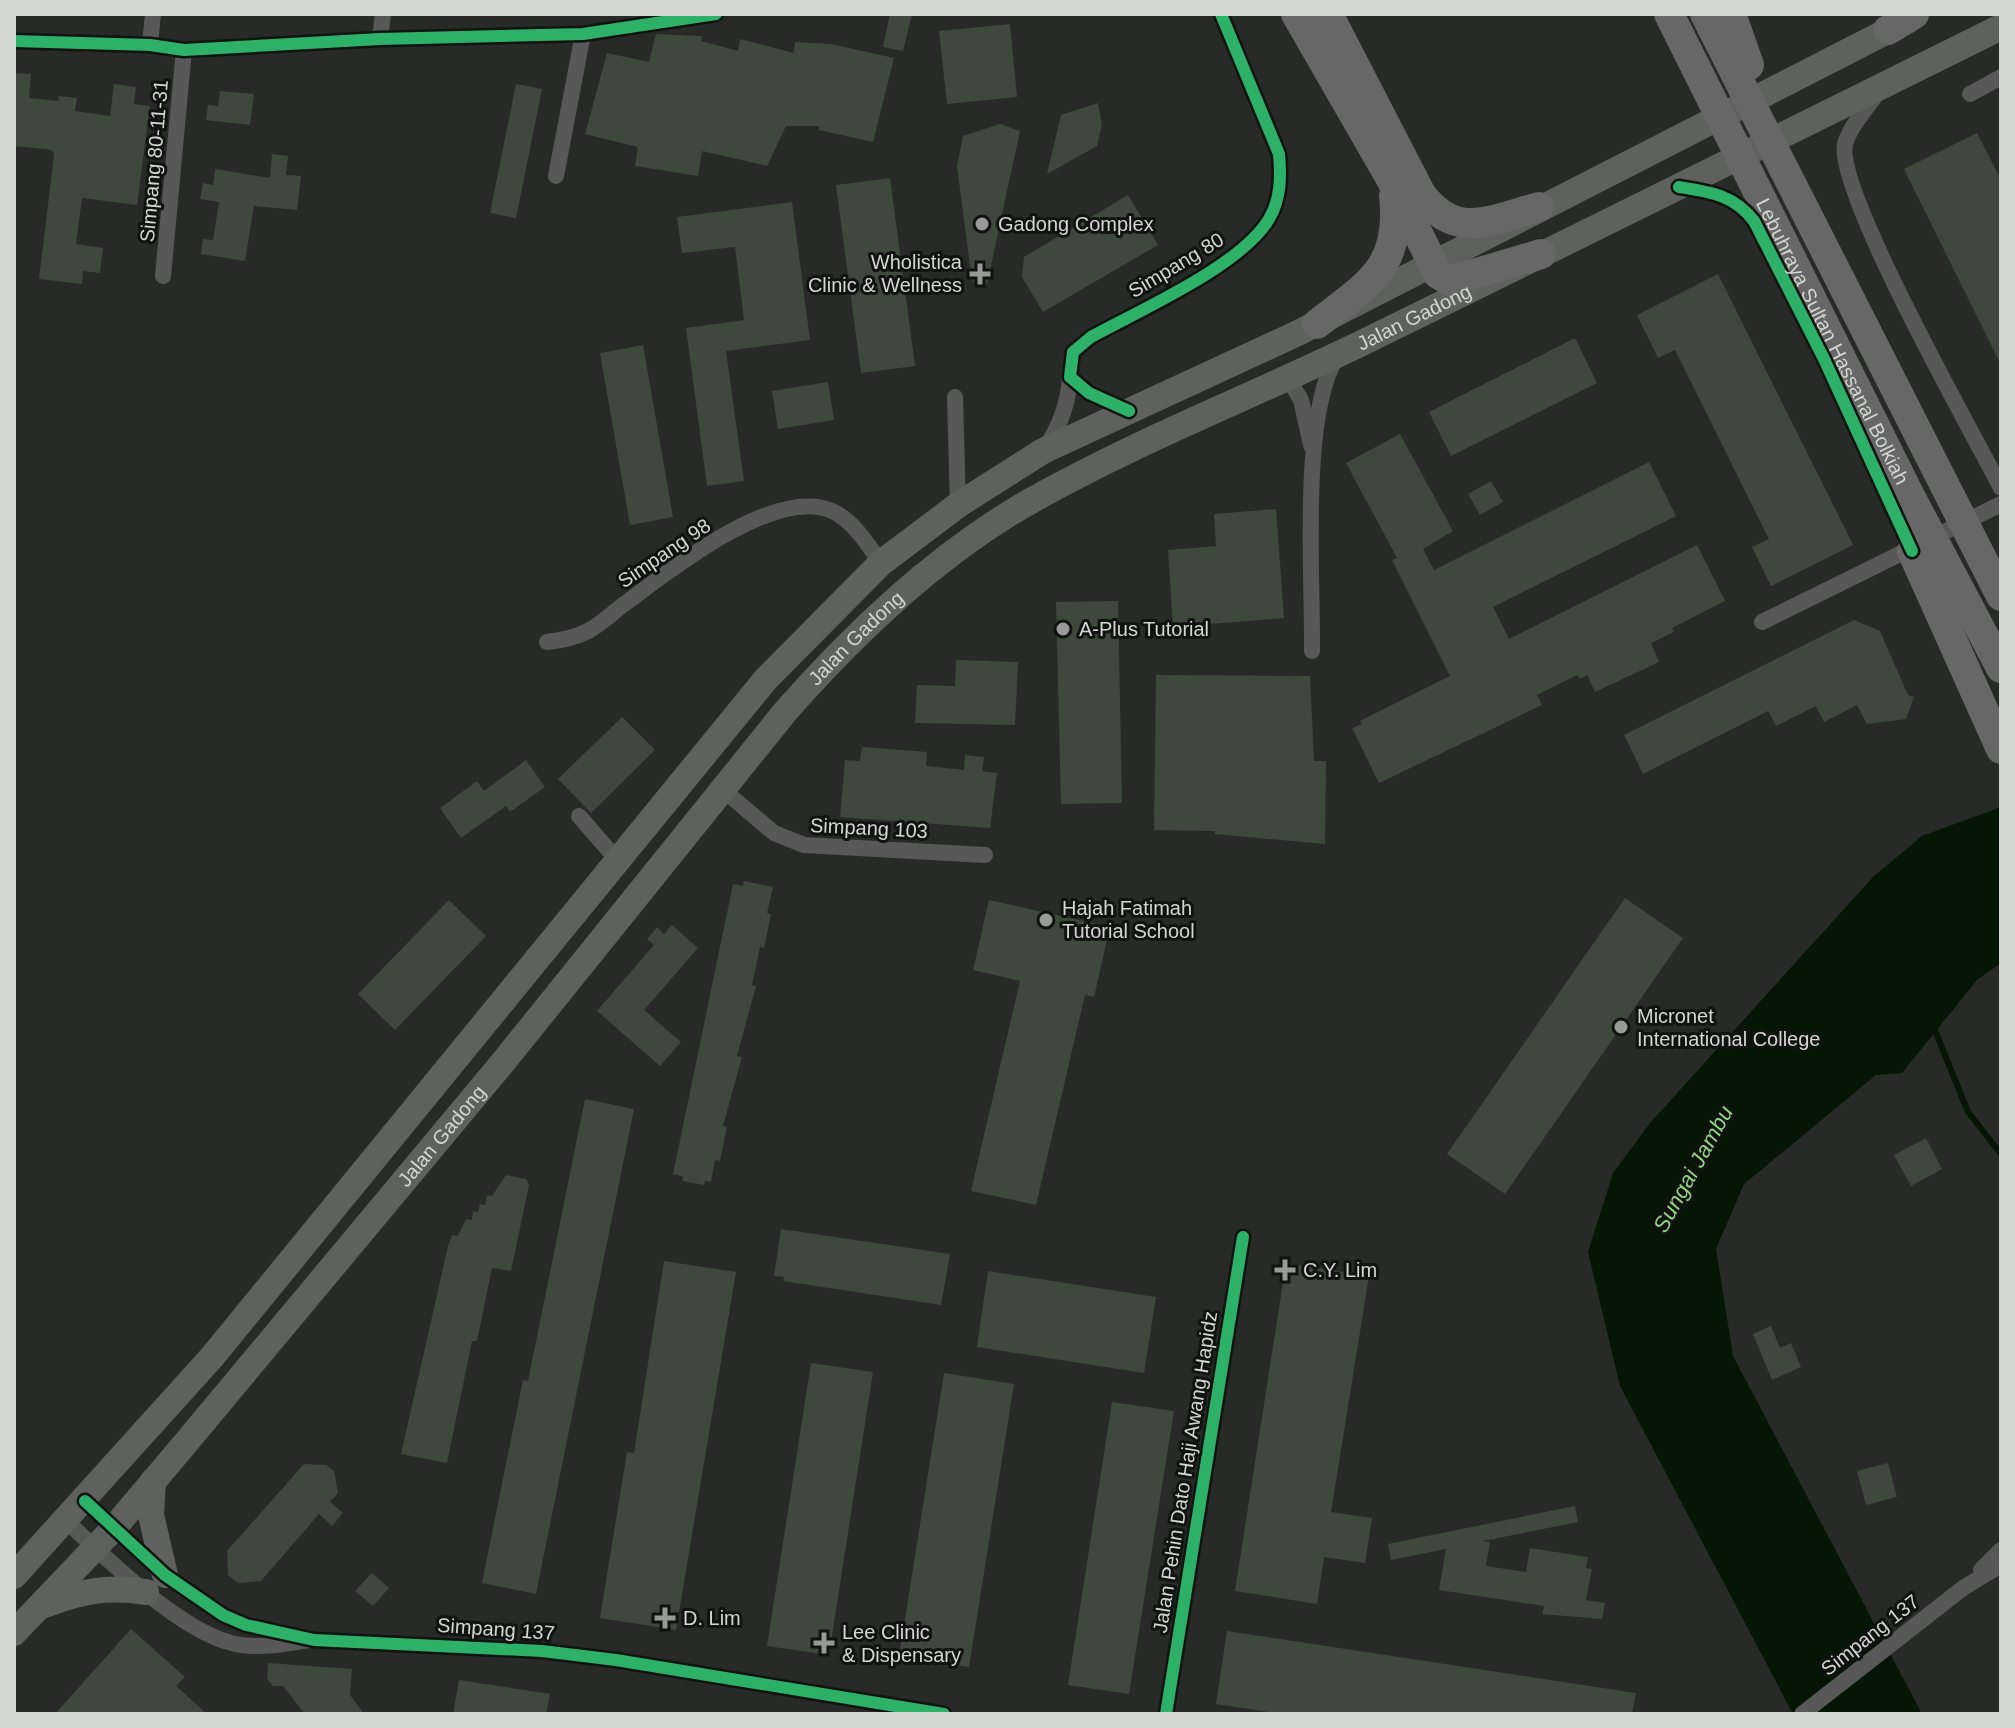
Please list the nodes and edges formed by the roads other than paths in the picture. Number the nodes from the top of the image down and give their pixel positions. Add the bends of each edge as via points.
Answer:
1 (153, 14) edge
2 (383, 14) edge
3 (716, 14) edge
4 (1221, 14) edge
5 (1296, 14) edge
6 (1328, 14) edge
7 (1669, 14) edge
8 (1705, 14) edge
9 (1731, 14) edge
10 (1914, 14) edge
11 (1922, 14) edge
12 (2001, 27) edge
13 (1888, 30) junction
14 (583, 34) junction
15 (380, 39) junction
16 (14, 41) edge
17 (150, 45) junction
18 (184, 50) junction
19 (2001, 77) edge
20 (1881, 88) junction
21 (1970, 94) dead end
22 (1783, 164) junction
23 (556, 176) dead end
24 (1391, 179) junction
25 (1679, 187) junction
26 (1539, 207) junction
27 (1541, 254) junction
28 (1431, 264) junction
29 (163, 276) dead end
30 (1317, 324) junction
31 (1339, 354) junction
32 (1070, 377) junction
33 (1288, 378) junction
34 (955, 397) dead end
35 (1129, 411) junction
36 (1043, 451) junction
37 (1312, 451) junction
38 (2001, 488) edge
39 (2001, 504) edge
40 (958, 505) junction
41 (1912, 551) junction
42 (881, 563) junction
43 (2001, 596) edge
44 (1762, 622) dead end
45 (547, 642) dead end
46 (1312, 651) dead end
47 (2001, 668) edge
48 (2001, 749) edge
49 (722, 789) junction
50 (579, 816) dead end
51 (985, 855) dead end
52 (619, 862) junction
53 (1243, 1237) dead end
54 (347, 1251) junction
55 (296, 1257) junction
56 (153, 1481) junction
57 (85, 1501) junction
58 (66, 1521) junction
59 (114, 1528) junction
60 (95, 1547) junction
61 (2001, 1550) edge
62 (2001, 1565) edge
63 (14, 1576) edge
64 (155, 1584) junction
65 (1963, 1588) junction
66 (41, 1606) junction
67 (14, 1633) edge
68 (314, 1640) junction
69 (944, 1714) edge
70 (1166, 1714) edge
71 (1802, 1714) edge

1 - 17 street
2 - 15 street
3 - 14 street
4 - 32 street, Simpang 80 via 1279,154 1281,177 1269,219 1233,256 1080,344 1069,361
5 - 24 highway
6 - 26 highway via 1432,209 1456,224 1475,224
7 - 47 highway, Lebuhraya Sultan Hassanal Bolkiah, bridge
8 - 22 highway, Lebuhraya Sultan Hassanal Bolkiah, bridge
9 - 22 highway, bridge
10 - 13 highway
11 - 13 main road, Jalan Gadong
12 - 20 main road, Jalan Gadong
13 - 26 main road, Jalan Gadong
14 - 15 street
14 - 23 street
15 - 18 street
16 - 17 street
17 - 18 street
18 - 29 street, Simpang 80-11-31
19 - 21 street
20 - 25 main road, Jalan Gadong
20 - 38 street via 1846,143 1849,181 1911,316
22 - 43 highway, Lebuhraya Sultan Hassanal Bolkiah, bridge
24 - 28 highway
24 - 30 highway via 1397,222 1389,260 1373,280
25 - 27 main road, Jalan Gadong
25 - 41 street via 1729,197 1754,221
26 - 28 main road, Jalan Gadong
27 - 28 highway via 1450,281
27 - 31 main road, Jalan Gadong
28 - 30 main road, Jalan Gadong
30 - 35 main road, Jalan Gadong
31 - 33 main road, Jalan Gadong
31 - 37 street via 1323,386
32 - 35 street via 1089,393
32 - 36 street, Simpang 80 via 1061,424
33 - 37 street via 1301,400
33 - 49 main road, Jalan Gadong via 1107,460 976,537 916,581 841,651
34 - 40 street
35 - 36 main road, Jalan Gadong
36 - 40 main road, Jalan Gadong
37 - 46 street
39 - 41 street
40 - 42 main road, Jalan Gadong
41 - 44 street
41 - 48 highway
42 - 45 street, Simpang 98 via 855,527 832,511 792,508 686,557 591,629
42 - 52 main road, Jalan Gadong via 766,679
49 - 51 street, Simpang 103 via 774,833 804,845
49 - 54 main road, Jalan Gadong
50 - 52 street
52 - 55 main road, Jalan Gadong
53 - 70 street, Jalan Pehin Dato Haji Awang Hapidz
54 - 55 main road
54 - 56 main road, Jalan Gadong
55 - 57 main road, Jalan Gadong
56 - 59 main road, Jalan Gadong
56 - 64 main road
57 - 58 main road, Jalan Gadong
57 - 59 street, Simpang 137
58 - 60 street, Simpang 137
58 - 63 main road, Jalan Gadong
59 - 60 main road, Jalan Gadong
59 - 64 street, Simpang 137
60 - 64 street, Simpang 137
60 - 66 main road, Jalan Gadong
61 - 65 street
62 - 65 street
64 - 66 main road via 93,1589
64 - 68 street, Simpang 137 via 246,1625
64 - 68 street, Simpang 137 via 205,1634 272,1647
65 - 71 street, Simpang 137
66 - 67 main road, Jalan Gadong
68 - 69 street, Simpang 137 via 585,1656

